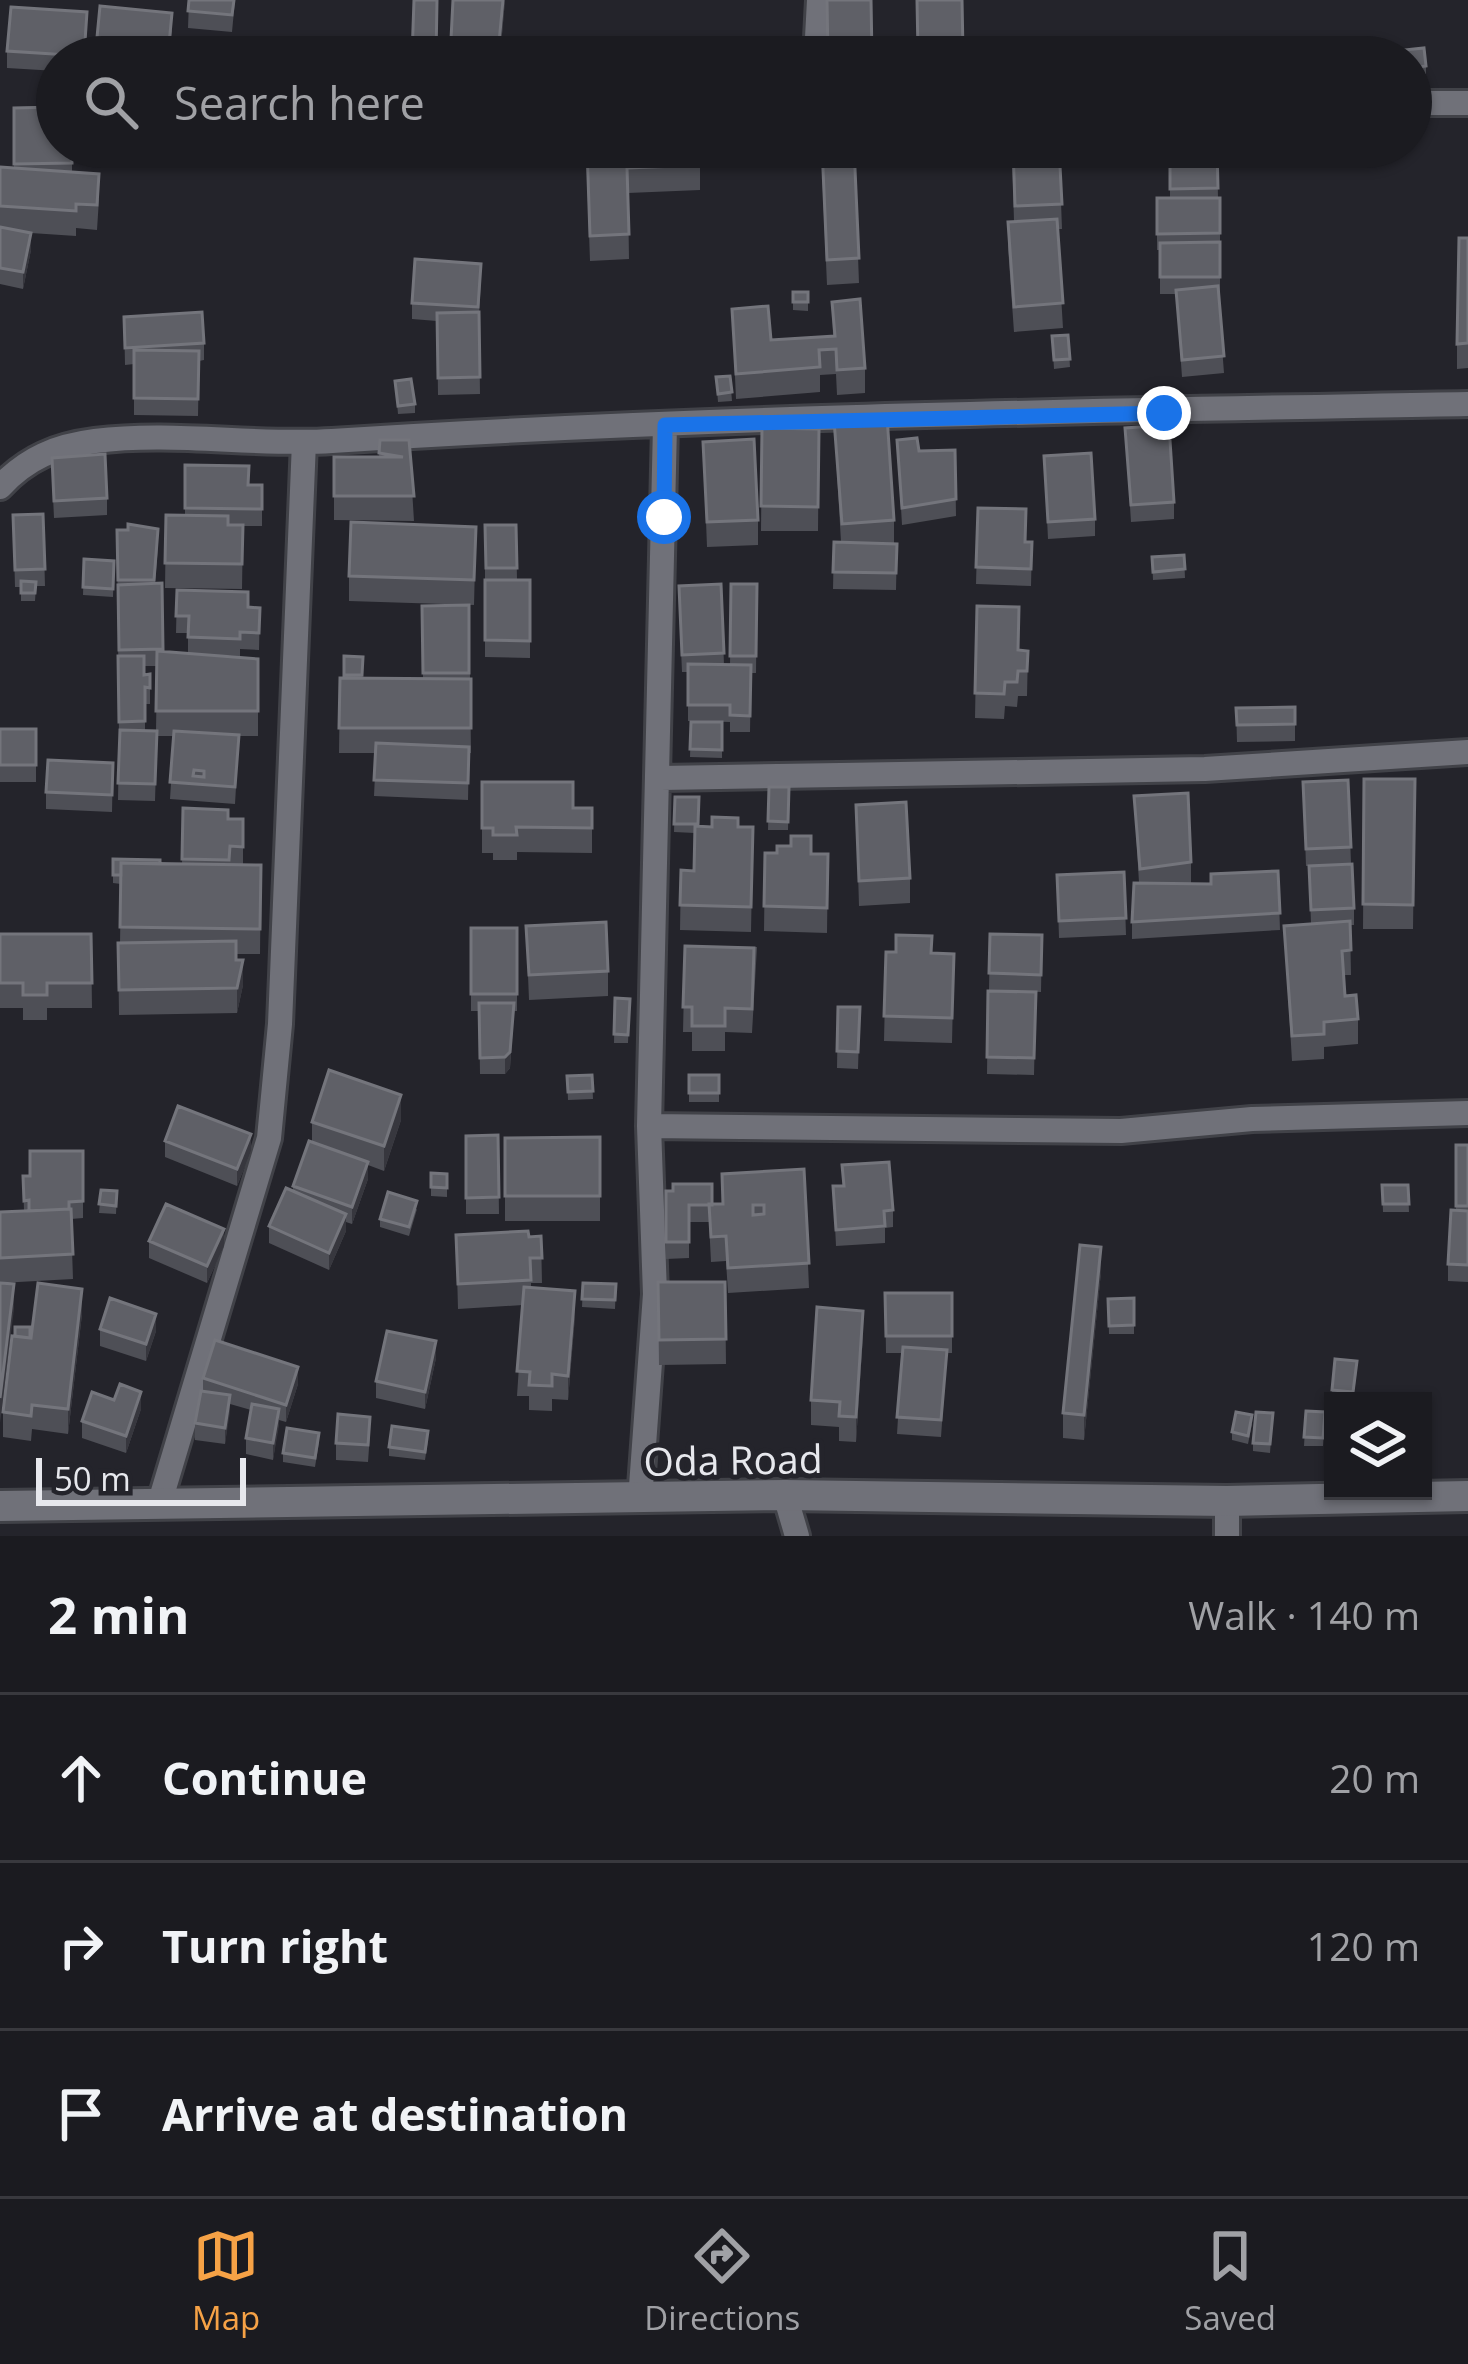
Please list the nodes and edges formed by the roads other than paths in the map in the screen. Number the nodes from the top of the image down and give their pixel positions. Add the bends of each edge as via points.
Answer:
1 (819, 0) edge
2 (817, 36) edge
3 (1432, 103) edge
4 (1468, 103) edge
5 (1468, 404) edge
6 (665, 425) junction
7 (304, 442) junction
8 (0, 487) edge
9 (1468, 752) edge
10 (661, 778) junction
11 (1468, 1113) edge
12 (649, 1126) junction
13 (785, 1495) junction
14 (1468, 1496) edge
15 (640, 1500) junction
16 (1227, 1501) junction
17 (159, 1505) junction
18 (0, 1506) edge
19 (797, 1536) edge
20 (1228, 1536) edge

1 - 2 street
3 - 4 street
5 - 6 street
6 - 7 street
6 - 10 street
7 - 8 street via 98,440 37,457
7 - 17 street via 268,1138
9 - 10 street via 1205,769
10 - 12 street
11 - 12 street via 1121,1131
12 - 15 street via 655,1294
13 - 15 street, Oda Road
13 - 16 street, Oda Road
13 - 19 street
14 - 16 street, Oda Road
15 - 17 street, Oda Road
16 - 20 street
17 - 18 street, Oda Road

